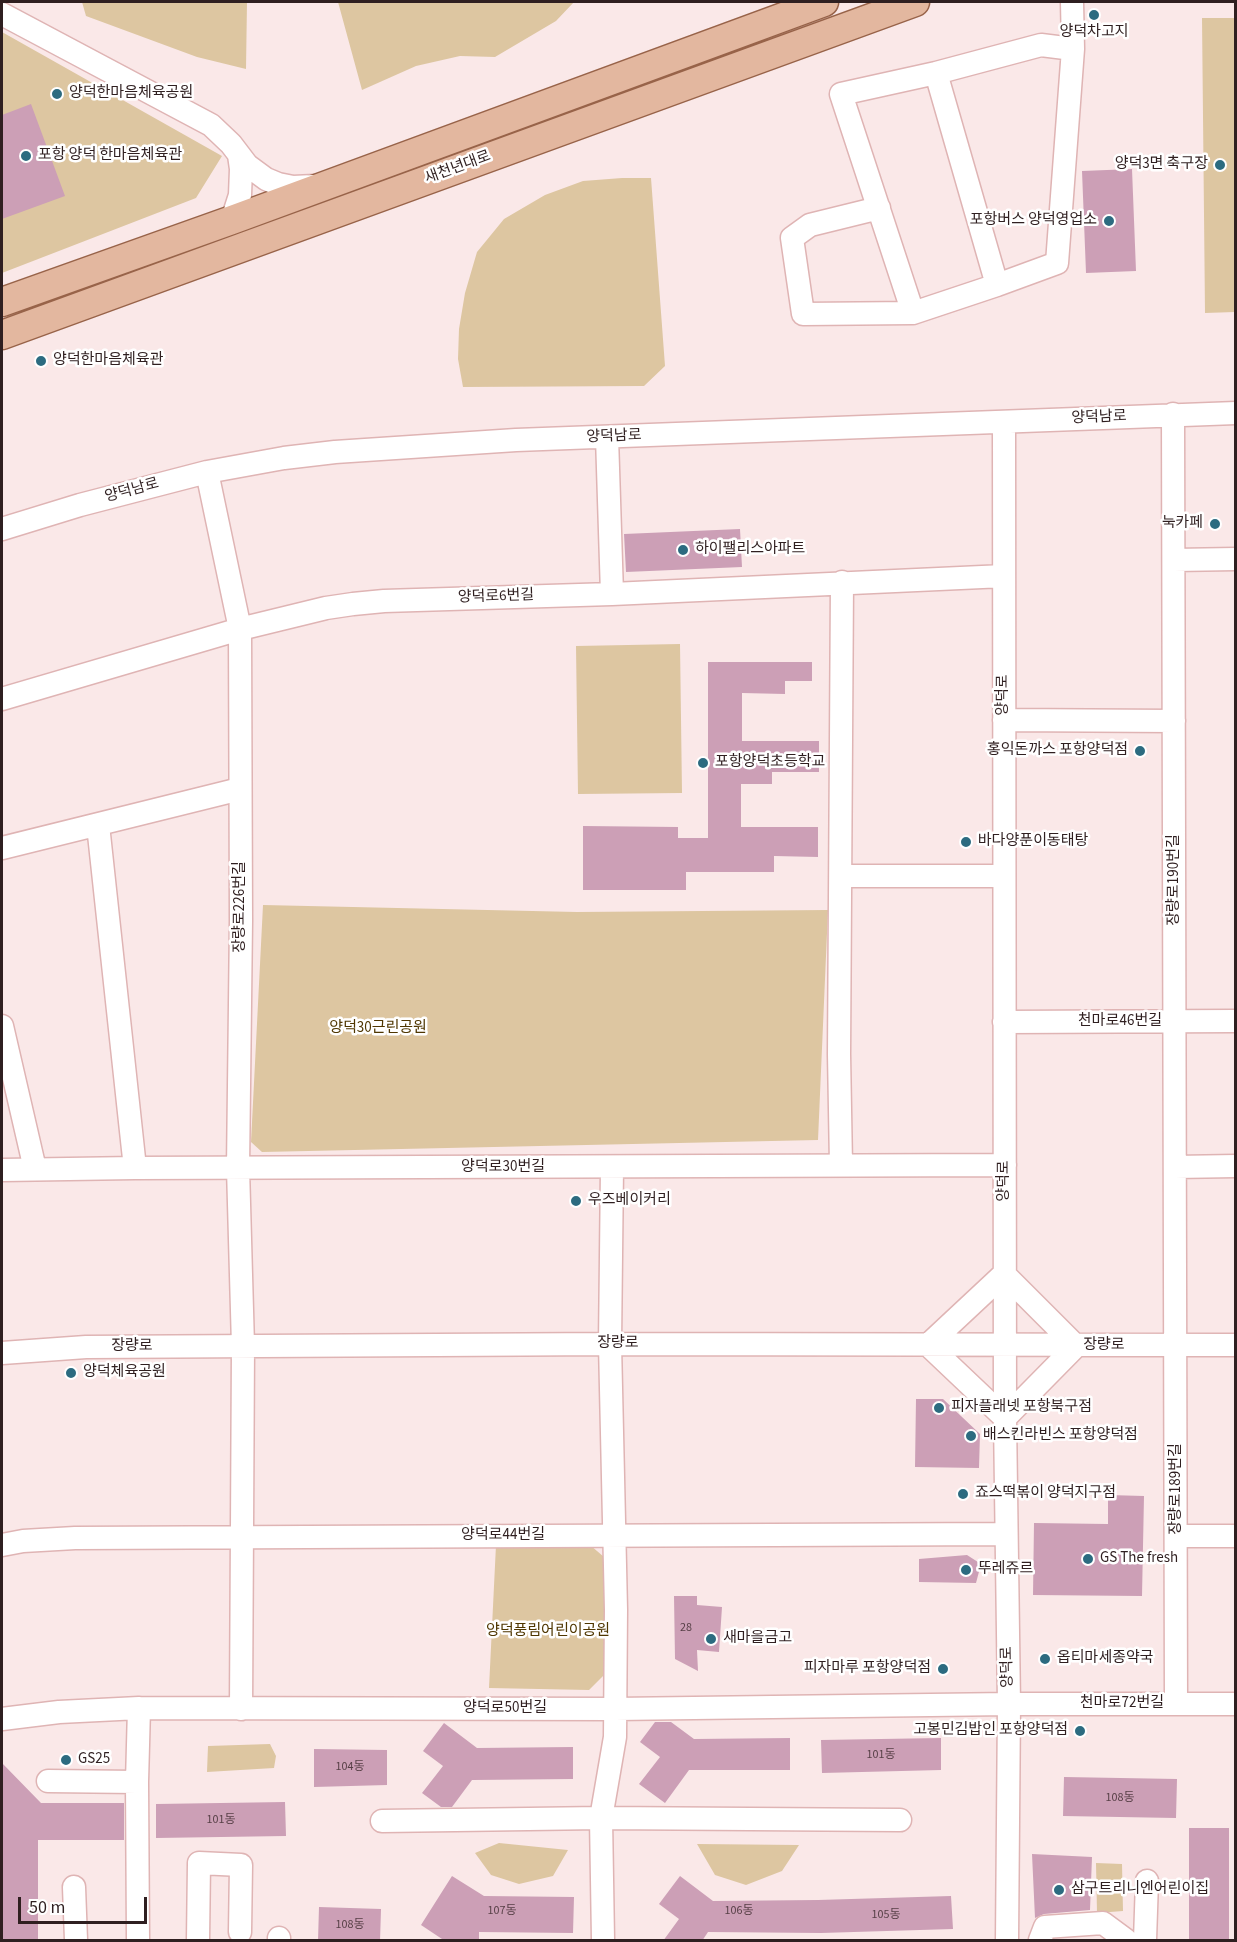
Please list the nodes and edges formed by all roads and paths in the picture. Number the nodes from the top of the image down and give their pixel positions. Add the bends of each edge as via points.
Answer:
1 (824, 2) edge
2 (915, 2) edge
3 (1072, 2) edge
4 (2, 14) edge
5 (1073, 49) junction
6 (936, 73) junction
7 (238, 154) junction
8 (319, 186) junction
9 (879, 208) junction
10 (232, 220) junction
11 (997, 285) junction
12 (2, 302) edge
13 (913, 313) junction
14 (2, 335) edge
15 (1236, 413) edge
16 (1173, 414) junction
17 (1004, 422) junction
18 (607, 437) junction
19 (207, 472) junction
20 (2, 529) edge
21 (1236, 559) edge
22 (1174, 560) junction
23 (1004, 576) junction
24 (842, 582) junction
25 (612, 594) junction
26 (240, 629) junction
27 (2, 699) edge
28 (1004, 720) junction
29 (1174, 721) junction
30 (240, 789) junction
31 (98, 825) junction
32 (2, 848) edge
33 (840, 876) junction
34 (1004, 876) junction
35 (1236, 1021) edge
36 (1004, 1022) junction
37 (1175, 1022) junction
38 (2, 1026) edge
39 (1005, 1164) junction
40 (841, 1165) junction
41 (1236, 1166) edge
42 (612, 1167) junction
43 (1175, 1167) junction
44 (135, 1168) junction
45 (238, 1168) junction
46 (35, 1169) junction
47 (2, 1170) edge
48 (1005, 1274) junction
49 (610, 1344) junction
50 (928, 1345) junction
51 (1236, 1345) edge
52 (243, 1346) junction
53 (1005, 1346) junction
54 (1076, 1346) junction
55 (1176, 1346) junction
56 (2, 1353) edge
57 (1005, 1418) junction
58 (1006, 1534) junction
59 (615, 1535) junction
60 (1177, 1536) junction
61 (1236, 1536) edge
62 (243, 1538) junction
63 (2, 1545) edge
64 (1009, 1704) junction
65 (1176, 1704) junction
66 (1236, 1704) edge
67 (139, 1708) junction
68 (242, 1709) junction
69 (615, 1709) junction
70 (2, 1719) edge
71 (48, 1781) dead end
72 (137, 1782) junction
73 (602, 1818) junction
74 (900, 1820) dead end
75 (382, 1821) dead end
76 (1147, 1881) dead end
77 (74, 1887) dead end
78 (240, 1932) dead end
79 (76, 1941) edge
80 (138, 1941) edge
81 (198, 1941) edge
82 (603, 1941) edge
83 (1007, 1941) edge
84 (1040, 1941) edge
85 (1126, 1941) edge
86 (1144, 1941) edge

1 - 8 main road, 새천년대로
2 - 14 main road, 새천년대로
3 - 5 street
4 - 7 street via 198,117 223,134
5 - 6 street via 1041,45
5 - 11 street via 1057,263
6 - 9 street via 841,94
6 - 11 street
7 - 8 street via 255,172 278,184
7 - 10 street via 240,195
8 - 10 main road, 새천년대로
9 - 13 street
9 - 13 street via 810,225 792,238 803,314
10 - 12 main road, 새천년대로
11 - 13 street
15 - 16 street, 양덕남로
16 - 17 street, 양덕남로
16 - 22 street, 장량로190번길
17 - 18 street, 양덕남로
17 - 23 street, 양덕로
18 - 19 street, 양덕남로 via 380,448 284,458
18 - 25 street
19 - 20 street, 양덕남로
19 - 26 street, 장량로226번길
21 - 22 street
22 - 29 street, 장량로190번길
23 - 24 street, 양덕로6번길
23 - 28 street, 양덕로
24 - 25 street, 양덕로6번길
24 - 33 street
25 - 26 street, 양덕로6번길 via 384,601 326,608
26 - 27 street, 양덕로6번길
26 - 30 street, 장량로226번길
28 - 29 street
28 - 34 street, 양덕로
29 - 37 street, 장량로190번길
30 - 31 street
30 - 45 street, 장량로226번길
31 - 32 street
31 - 44 street
33 - 34 street
33 - 40 street
34 - 36 street, 양덕로
35 - 37 street, 천마로46번길
36 - 37 street, 천마로46번길
36 - 39 street, 양덕로
37 - 43 street, 장량로190번길
38 - 46 street
39 - 40 street, 양덕로30번길
39 - 48 street, 양덕로
40 - 42 street, 양덕로30번길
41 - 43 street
42 - 45 street, 양덕로30번길
42 - 49 street
43 - 55 street, 장량로190번길
44 - 45 street, 양덕로30번길
44 - 46 street, 양덕로30번길
45 - 52 street, 장량로226번길
46 - 47 street, 양덕로30번길
48 - 50 street
48 - 53 street, 양덕로
48 - 54 street
49 - 50 street, 장량로
49 - 52 street, 장량로
49 - 59 street
50 - 53 street, 장량로
50 - 57 street
51 - 55 street, 장량로
52 - 56 street, 장량로 via 86,1347
52 - 62 street, 장량로226번길
53 - 54 street, 장량로
53 - 57 street, 양덕로
54 - 55 street, 장량로
54 - 57 street
55 - 60 street, 장량로189번길
57 - 58 street, 양덕로
58 - 59 street, 양덕로44번길
58 - 64 street, 양덕로
59 - 62 street, 양덕로44번길
59 - 69 street
60 - 61 street
60 - 65 street, 장량로189번길
62 - 63 street, 양덕로44번길 via 47,1539
62 - 68 street, 장량로226번길
64 - 65 street, 천마로72번길
64 - 69 street, 양덕로50번길
64 - 83 street, 양덕로
65 - 66 street, 천마로72번길
67 - 68 street, 양덕로50번길
67 - 70 street, 양덕로50번길
67 - 72 street
68 - 69 street, 양덕로50번길
69 - 73 street via 615,1737
71 - 72 street
72 - 80 street
73 - 74 street
73 - 75 street
73 - 82 street
76 - 86 street
77 - 79 street
78 - 81 street via 241,1865 198,1863
84 - 85 street via 1045,1927 1103,1923

